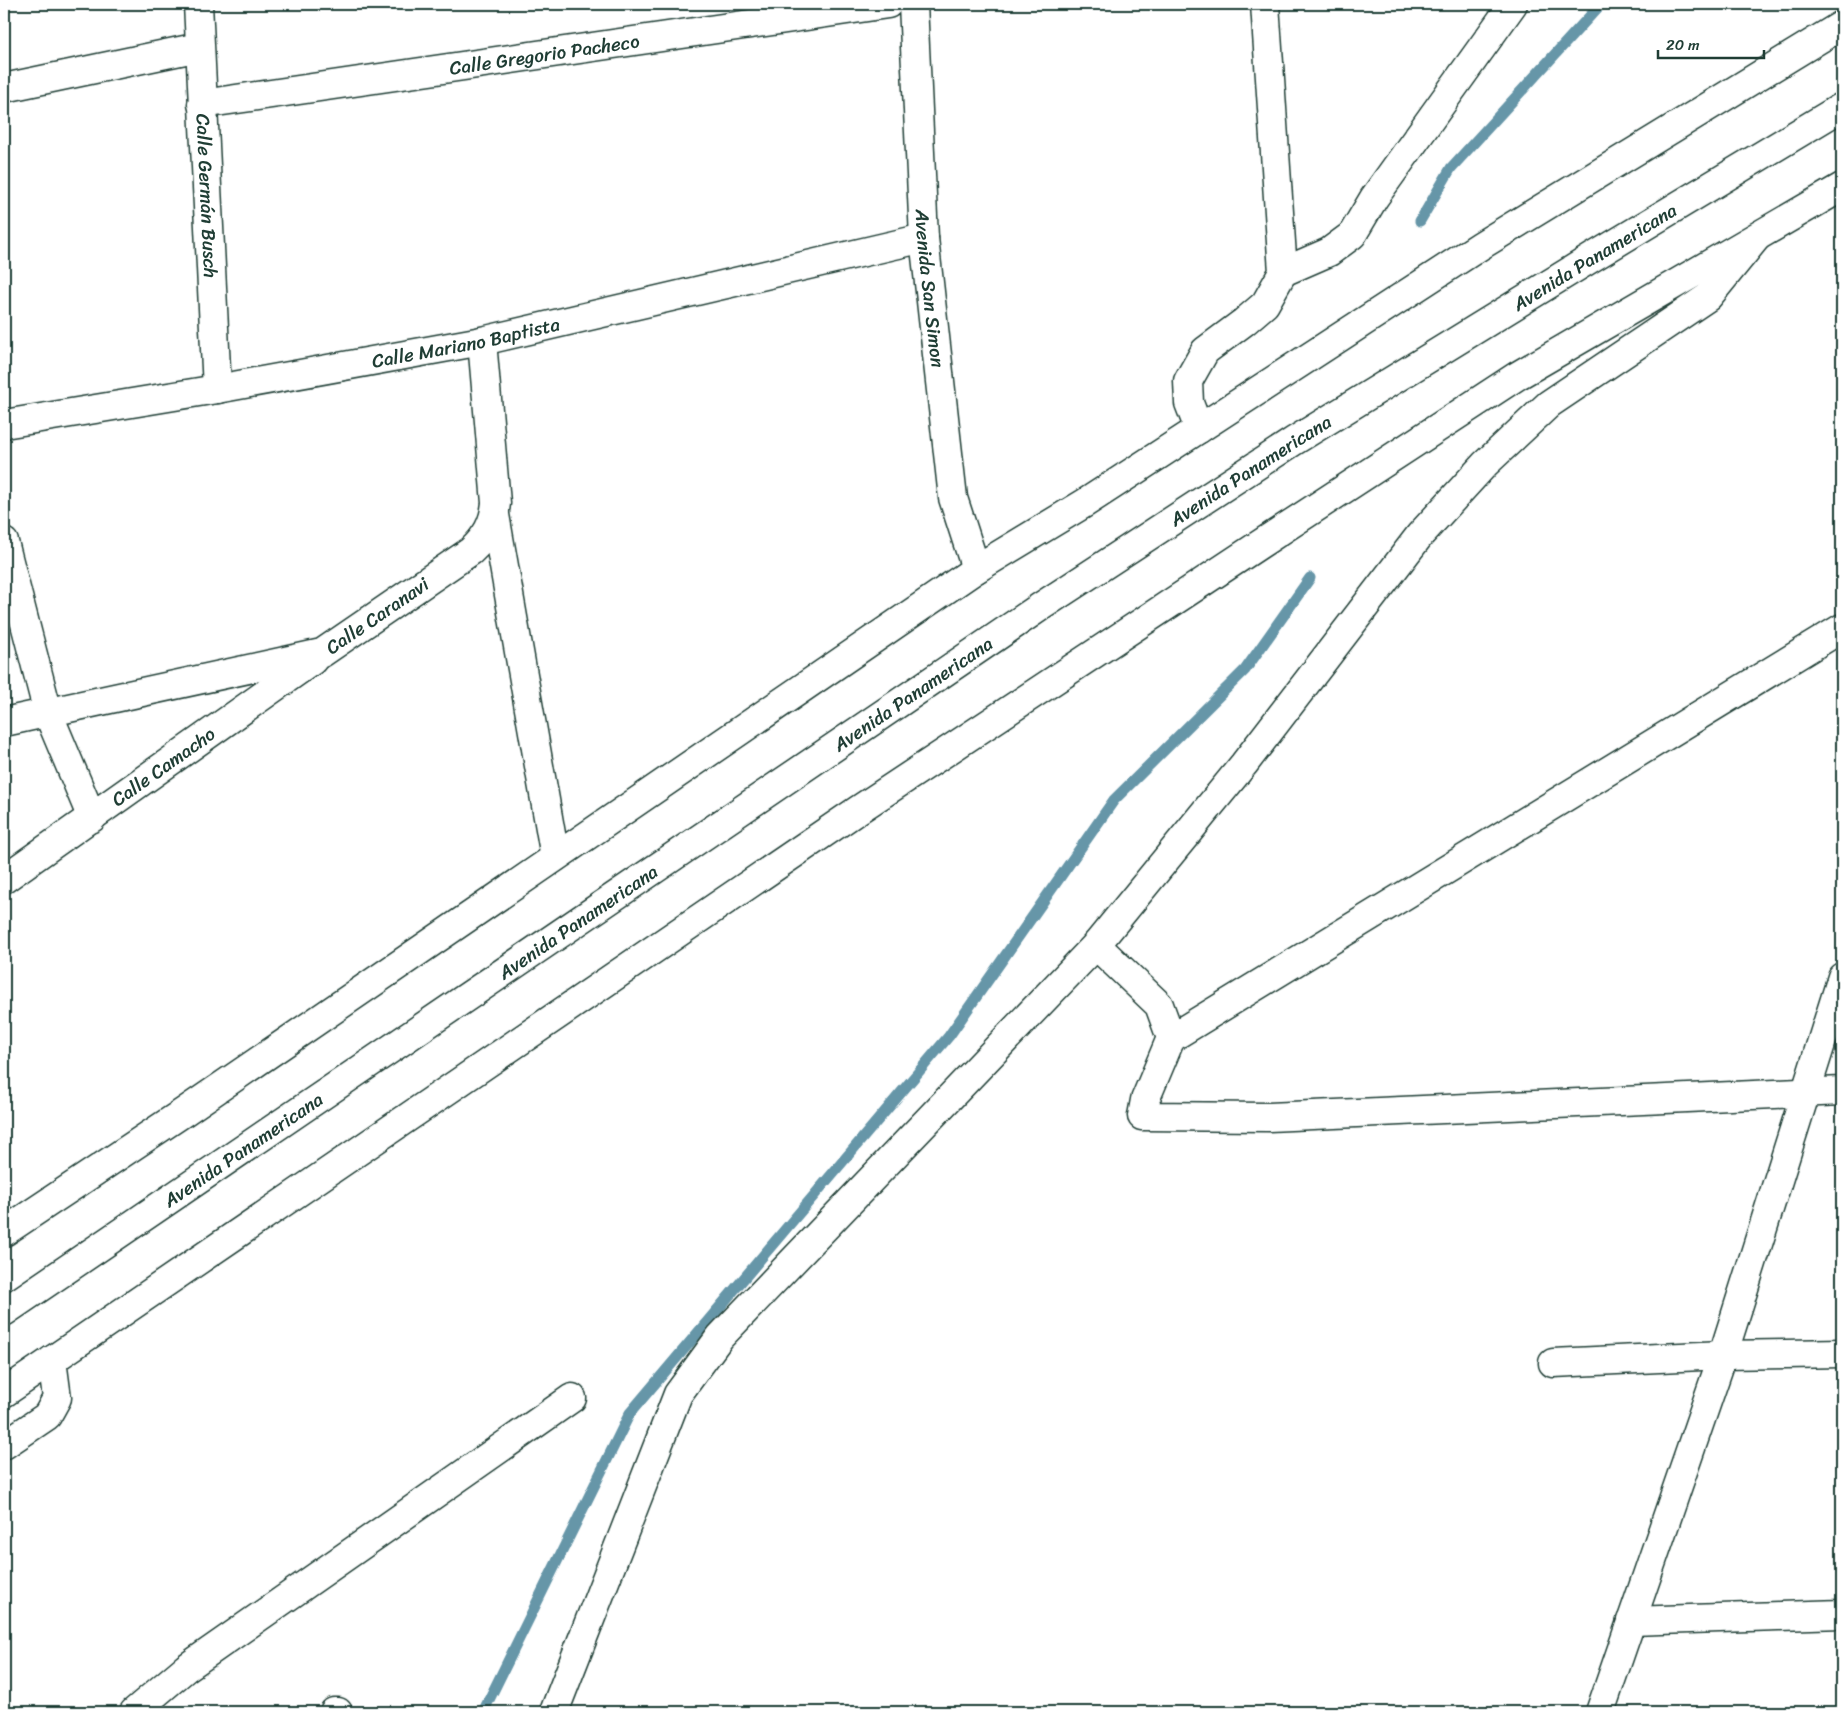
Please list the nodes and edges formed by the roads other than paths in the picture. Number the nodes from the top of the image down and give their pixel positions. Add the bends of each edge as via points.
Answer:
1 (198, 4) edge
2 (888, 4) edge
3 (913, 4) edge
4 (1265, 4) edge
5 (1513, 4) edge
6 (1842, 25) edge
7 (199, 48) junction
8 (4, 88) edge
9 (202, 104) junction
10 (1842, 108) edge
11 (1842, 187) edge
12 (1757, 237) junction
13 (924, 238) junction
14 (1283, 272) junction
15 (482, 341) junction
16 (217, 389) junction
17 (4, 424) edge
18 (1199, 429) junction
19 (495, 515) junction
20 (4, 542) edge
21 (976, 570) junction
22 (1842, 628) edge
23 (322, 653) junction
24 (48, 713) junction
25 (4, 722) edge
26 (92, 818) junction
27 (555, 856) junction
28 (4, 879) edge
29 (1096, 945) junction
30 (1842, 977) edge
31 (1171, 1038) junction
32 (1842, 1091) edge
33 (1805, 1094) junction
34 (4, 1232) edge
35 (4, 1312) edge
36 (1842, 1353) edge
37 (1723, 1355) junction
38 (52, 1360) junction
39 (1553, 1363) dead end
40 (4, 1393) edge
41 (572, 1398) dead end
42 (4, 1445) edge
43 (1842, 1614) edge
44 (1631, 1622) junction
45 (134, 1712) edge
46 (334, 1712) edge
47 (338, 1712) edge
48 (554, 1712) edge
49 (1600, 1712) edge

1 - 7 main road, Calle Germán Busch
2 - 9 main road, Calle Gregorio Pacheco
3 - 13 main road, Avenida San Simon
4 - 14 main road
5 - 14 main road via 1374,198 1352,235 1329,252
6 - 18 main road via 1480,246
7 - 8 main road
7 - 9 main road, Calle Germán Busch
9 - 16 main road, Calle Germán Busch
10 - 35 main road, Avenida Panamericana via 1294,441 1056,596
11 - 12 main road
12 - 29 main road via 1708,297 1550,404 1485,464 1420,535 1244,764
12 - 38 main road via 1517,376 1282,529 858,810
13 - 15 main road, Calle Mariano Baptista
13 - 21 main road, Avenida San Simon via 953,498
14 - 18 main road via 1265,304 1205,351 1188,381 1189,403
15 - 16 main road, Calle Mariano Baptista
15 - 19 main road, Calle Caranavi
16 - 17 main road, Calle Mariano Baptista
18 - 21 main road
19 - 23 main road, Calle Caranavi via 484,539 471,551
19 - 27 main road
20 - 24 main road
21 - 27 main road
22 - 31 main road
23 - 24 main road, Calle Caranavi
23 - 26 main road, Calle Camacho
24 - 25 main road, Calle Caranavi
24 - 26 main road
26 - 28 main road, Calle Camacho
27 - 34 main road
29 - 31 main road via 1159,1005
29 - 48 main road via 720,1337 678,1394
30 - 33 main road
31 - 33 main road via 1145,1100 1142,1116 1269,1117
32 - 33 main road
33 - 37 main road
36 - 37 main road
37 - 39 main road
37 - 44 main road
38 - 40 main road
38 - 42 main road via 57,1398 47,1416
41 - 45 main road via 186,1668
43 - 44 main road
44 - 49 main road
46 - 47 main road

